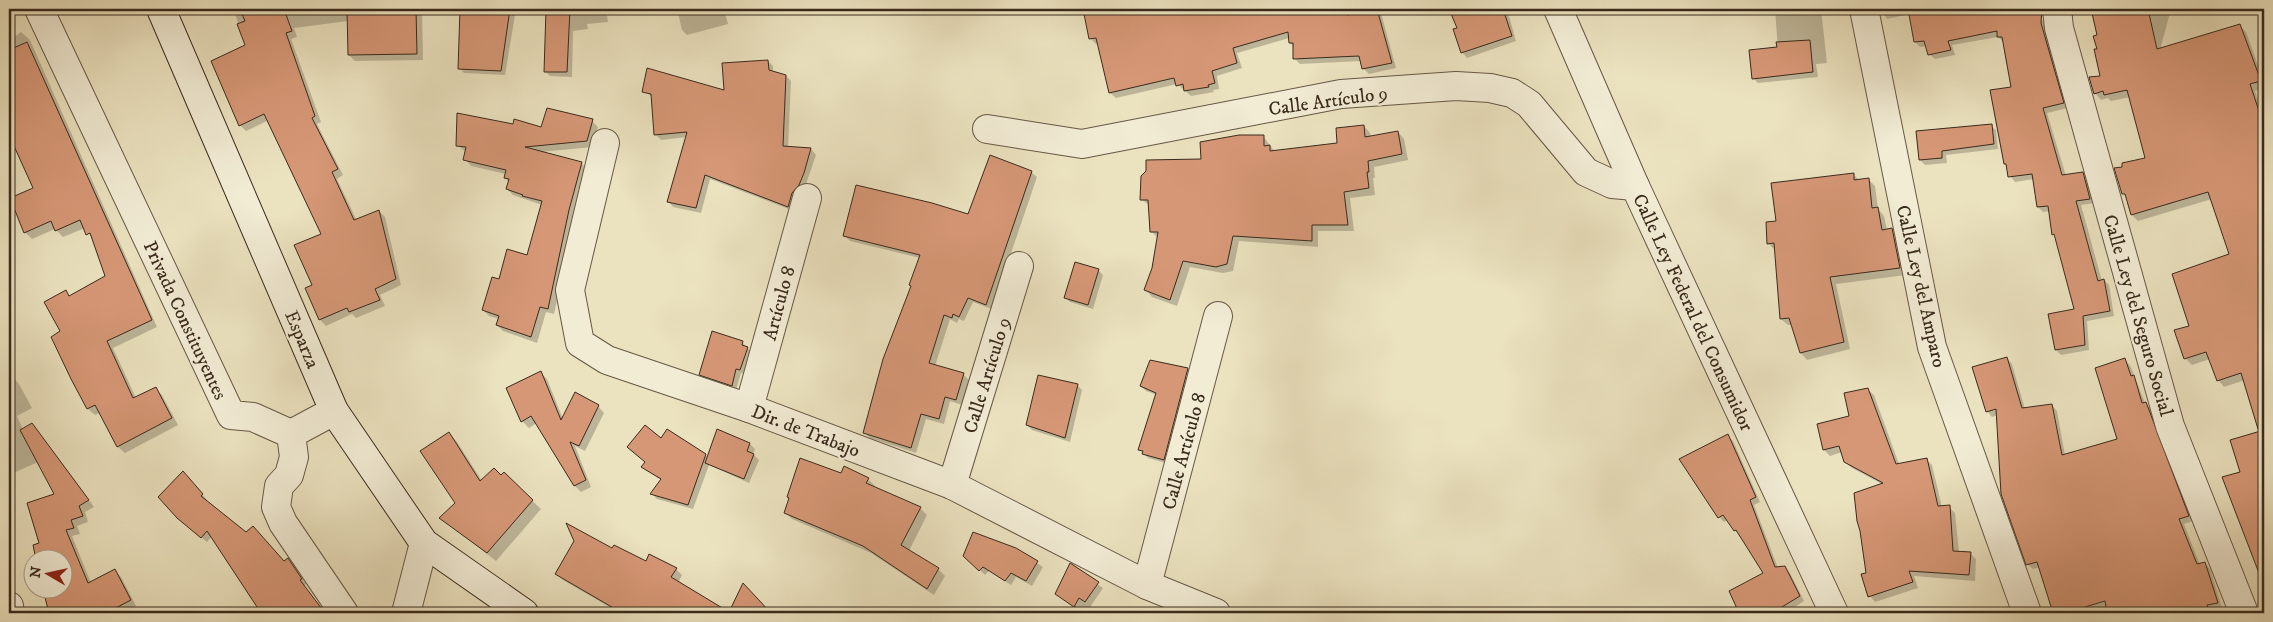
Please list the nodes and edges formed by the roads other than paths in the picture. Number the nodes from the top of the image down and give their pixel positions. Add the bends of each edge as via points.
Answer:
1 (39, 9) edge
2 (161, 9) edge
3 (1558, 9) edge
4 (1864, 9) edge
5 (2058, 9) edge
6 (987, 129) dead end
7 (605, 143) dead end
8 (1635, 186) junction
9 (806, 198) dead end
10 (1020, 266) dead end
11 (1218, 316) dead end
12 (749, 408) junction
13 (334, 411) junction
14 (292, 434) junction
15 (952, 485) junction
16 (424, 543) junction
17 (1147, 585) junction
18 (9, 606) edge
19 (10, 613) edge
20 (344, 613) edge
21 (406, 613) edge
22 (524, 613) edge
23 (1216, 613) edge
24 (1834, 613) edge
25 (2027, 613) edge
26 (2244, 613) edge

1 - 14 street, Privada Constituyentes via 231,415 253,418
2 - 13 street, Esparza
3 - 8 street, Calle Ley Federal del Consumidor
4 - 25 street, Calle Ley del Amparo via 1932,347
5 - 26 street, Calle Ley del Seguro Social via 2058,28 2170,426
6 - 8 street, Calle Artículo 9 via 1082,144 1341,94 1456,86 1490,88 1512,93 1529,104 1586,172 1612,184
7 - 12 street, Dir. de Trabajo via 570,290 580,343 607,360
8 - 24 street, Calle Ley Federal del Consumidor
9 - 12 street, Artículo 8
10 - 15 street, Calle Artículo 9
11 - 17 street, Calle Artículo 8
12 - 15 street, Dir. de Trabajo
13 - 14 street
13 - 16 street, Esparza
14 - 20 street via 294,457 289,476 279,486 276,507 283,523
15 - 17 street, Dir. de Trabajo
16 - 21 street
16 - 22 street, Esparza
17 - 23 street, Dir. de Trabajo
18 - 19 street

